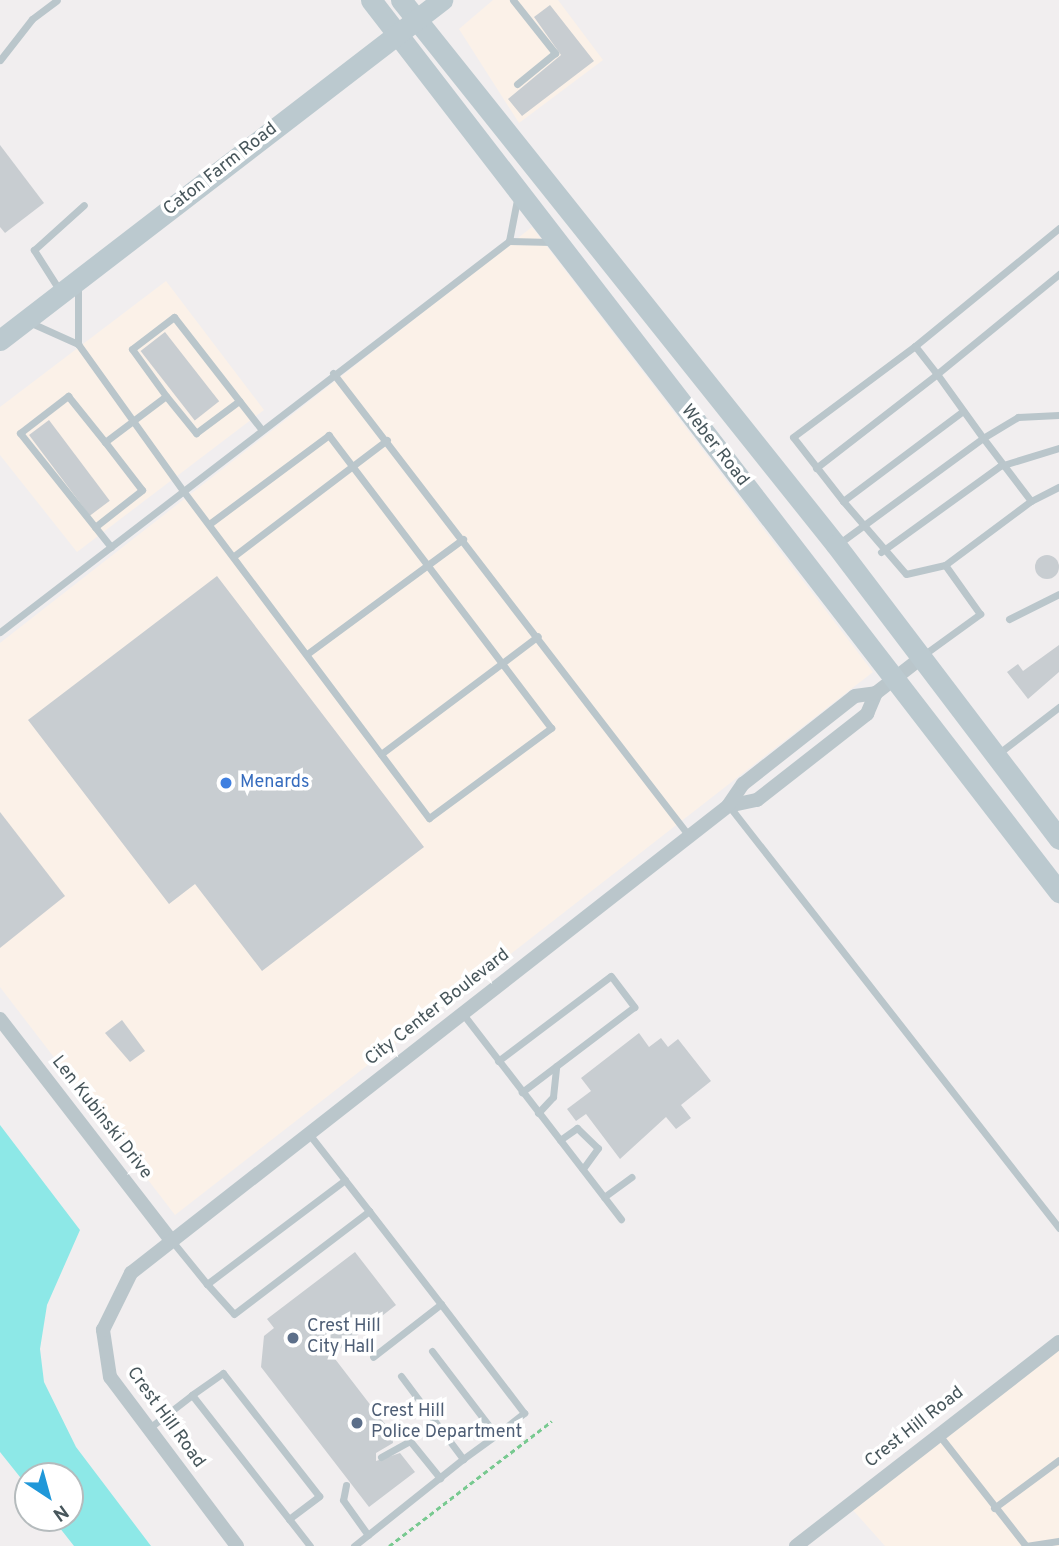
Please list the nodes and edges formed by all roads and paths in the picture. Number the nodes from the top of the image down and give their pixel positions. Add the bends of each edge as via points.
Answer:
1 (57, 0) edge
2 (371, 0) edge
3 (401, 0) edge
4 (442, 0) edge
5 (513, 0) edge
6 (416, 20) junction
7 (397, 35) junction
8 (0, 61) edge
9 (517, 84) dead end
10 (515, 186) junction
11 (85, 205) dead end
12 (1059, 228) edge
13 (509, 241) junction
14 (561, 245) junction
15 (1059, 274) edge
16 (79, 279) junction
17 (61, 292) junction
18 (25, 320) junction
19 (0, 340) edge
20 (78, 344) junction
21 (915, 346) junction
22 (333, 373) junction
23 (937, 374) junction
24 (166, 396) junction
25 (239, 401) junction
26 (963, 411) junction
27 (1059, 415) edge
28 (133, 421) junction
29 (262, 430) junction
30 (983, 438) junction
31 (387, 440) junction
32 (105, 442) junction
33 (1059, 448) edge
34 (1000, 466) junction
35 (353, 467) junction
36 (816, 468) junction
37 (1059, 487) edge
38 (184, 492) junction
39 (843, 501) junction
40 (1031, 501) junction
41 (209, 524) junction
42 (95, 527) junction
43 (861, 528) junction
44 (463, 539) junction
45 (836, 545) junction
46 (111, 547) junction
47 (881, 552) junction
48 (234, 556) junction
49 (427, 565) junction
50 (945, 565) junction
51 (1059, 594) edge
52 (1009, 619) dead end
53 (0, 632) edge
54 (538, 636) junction
55 (307, 654) junction
56 (921, 658) junction
57 (501, 663) junction
58 (894, 679) junction
59 (876, 693) junction
60 (1059, 707) edge
61 (381, 754) junction
62 (994, 757) junction
63 (728, 806) junction
64 (689, 836) junction
65 (1059, 839) edge
66 (1059, 892) edge
67 (463, 1014) junction
68 (0, 1019) edge
69 (498, 1061) junction
70 (556, 1066) junction
71 (522, 1091) junction
72 (538, 1112) junction
73 (309, 1134) junction
74 (560, 1140) junction
75 (583, 1169) junction
76 (632, 1177) dead end
77 (345, 1180) junction
78 (604, 1197) junction
79 (369, 1211) junction
80 (621, 1219) dead end
81 (1059, 1228) edge
82 (171, 1240) junction
83 (207, 1284) junction
84 (441, 1304) junction
85 (1059, 1342) edge
86 (432, 1351) dead end
87 (373, 1357) dead end
88 (401, 1376) dead end
89 (192, 1395) junction
90 (552, 1420) dead end
91 (147, 1430) junction
92 (938, 1434) junction
93 (496, 1435) junction
94 (381, 1457) dead end
95 (463, 1459) junction
96 (1059, 1460) edge
97 (440, 1478) junction
98 (346, 1485) dead end
99 (994, 1508) junction
100 (289, 1519) junction
101 (368, 1535) junction
102 (1059, 1541) edge
103 (237, 1546) edge
104 (310, 1546) edge
105 (354, 1546) edge
106 (388, 1546) edge
107 (796, 1546) edge

1 - 8 lane via 32,19
2 - 7 main road, Weber Road
3 - 6 main road, Weber Road
4 - 6 main road, Caton Farm Road
5 - 9 lane via 555,53
6 - 7 main road, Caton Farm Road
6 - 45 main road, Weber Road
7 - 10 main road, Weber Road
7 - 16 main road, Caton Farm Road
10 - 13 lane via 517,219
10 - 14 main road, Weber Road
11 - 17 lane via 34,250
12 - 21 lane
13 - 14 lane
13 - 22 lane
14 - 58 main road, Weber Road
15 - 23 lane
16 - 17 main road, Caton Farm Road
16 - 20 lane
17 - 18 main road, Caton Farm Road
18 - 19 main road, Caton Farm Road
18 - 20 lane
20 - 28 lane
21 - 23 lane
21 - 36 lane via 793,437
22 - 29 lane
22 - 31 lane
23 - 26 lane
23 - 36 lane
24 - 25 lane via 196,433
24 - 25 lane via 132,349 174,317
24 - 28 lane
25 - 29 lane
26 - 30 lane
26 - 39 lane
27 - 30 lane via 1018,417
28 - 32 lane
28 - 38 lane
29 - 38 lane
30 - 34 lane
30 - 43 lane
31 - 35 lane
31 - 44 lane
32 - 42 lane via 142,490
32 - 42 lane via 68,396 20,433
33 - 34 lane
34 - 40 lane
34 - 47 lane
35 - 41 lane via 329,435
35 - 48 lane
35 - 49 lane
36 - 39 lane
37 - 40 lane
38 - 41 lane
38 - 46 lane
39 - 43 lane
40 - 50 lane
41 - 48 lane
42 - 46 lane
43 - 45 lane
43 - 47 lane
44 - 49 lane
44 - 54 lane
45 - 56 main road, Weber Road
46 - 53 lane
47 - 50 lane via 906,575
48 - 55 lane
49 - 55 lane
49 - 57 lane
50 - 56 lane via 980,614
51 - 52 lane
54 - 57 lane
54 - 64 lane
55 - 61 lane
56 - 58 street
56 - 62 main road, Weber Road
57 - 61 lane
57 - 61 lane via 551,728 429,818
58 - 59 street
58 - 66 main road, Weber Road
59 - 63 street, City Center Boulevard via 855,696 743,785
59 - 63 street, City Center Boulevard via 867,714 757,800
60 - 62 lane
62 - 65 main road, Weber Road
63 - 64 street, City Center Boulevard
63 - 81 lane
64 - 67 street, City Center Boulevard
67 - 69 lane
67 - 73 street, City Center Boulevard
68 - 82 street, Len Kubinski Drive
69 - 70 lane via 611,976 634,1007
69 - 71 lane
70 - 71 lane
70 - 72 lane via 553,1097
71 - 72 lane
72 - 74 lane
73 - 77 lane
73 - 82 street, City Center Boulevard
74 - 75 lane
74 - 75 lane via 577,1128 598,1148
75 - 78 lane
76 - 78 lane
77 - 79 lane
77 - 83 lane
78 - 80 lane
79 - 83 lane via 234,1314
79 - 84 lane
82 - 83 lane
82 - 91 street, Crest Hill Road via 124,1282 103,1331 110,1377
84 - 87 lane
84 - 93 lane via 524,1413
85 - 92 street, Crest Hill Road
86 - 93 lane
88 - 95 lane
89 - 91 lane
89 - 100 lane
89 - 100 lane via 223,1373 319,1496
90 - 106 path
91 - 103 street, Crest Hill Road
92 - 99 lane
92 - 107 street, Crest Hill Road
93 - 95 lane
94 - 97 lane via 410,1441
95 - 97 lane
96 - 99 lane
97 - 101 lane
98 - 101 lane via 343,1500
99 - 102 lane via 1026,1546
100 - 104 lane
101 - 105 lane

